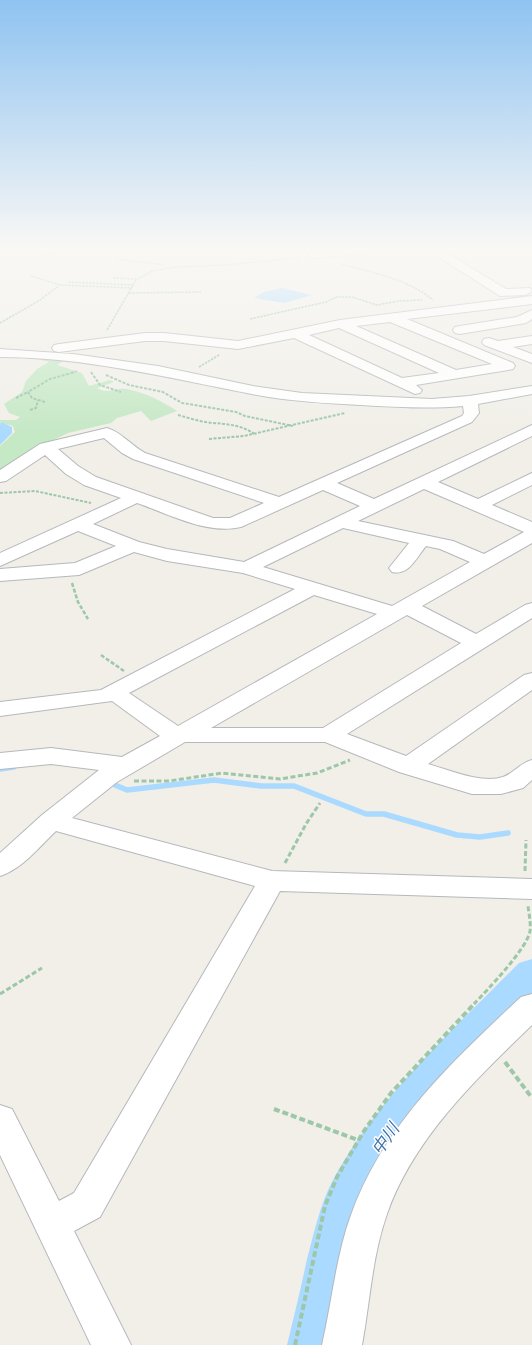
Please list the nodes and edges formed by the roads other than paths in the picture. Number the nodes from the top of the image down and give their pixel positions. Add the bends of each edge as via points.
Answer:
1 (453, 310) edge
2 (419, 314) junction
3 (532, 314) edge
4 (391, 318) junction
5 (340, 324) junction
6 (460, 330) junction
7 (296, 334) junction
8 (532, 340) edge
9 (497, 345) junction
10 (0, 353) edge
11 (20, 353) junction
12 (532, 361) edge
13 (508, 366) junction
14 (456, 375) junction
15 (401, 383) junction
16 (532, 390) edge
17 (470, 401) junction
18 (443, 403) junction
19 (532, 430) edge
20 (46, 447) junction
21 (0, 476) edge
22 (532, 478) edge
23 (322, 482) junction
24 (423, 482) junction
25 (134, 498) junction
26 (281, 503) junction
27 (374, 506) junction
28 (478, 506) junction
29 (339, 522) junction
30 (78, 524) junction
31 (532, 529) edge
32 (532, 535) edge
33 (422, 540) junction
34 (132, 546) junction
35 (0, 560) edge
36 (485, 562) junction
37 (246, 568) junction
38 (399, 568) dead end
39 (0, 575) edge
40 (312, 588) junction
41 (400, 610) junction
42 (532, 610) edge
43 (477, 643) junction
44 (532, 680) edge
45 (113, 692) junction
46 (0, 709) edge
47 (328, 735) junction
48 (178, 736) junction
49 (0, 761) edge
50 (408, 766) junction
51 (123, 768) junction
52 (532, 768) edge
53 (51, 821) junction
54 (0, 866) edge
55 (277, 882) junction
56 (529, 889) edge
57 (532, 1006) edge
58 (0, 1120) edge
59 (52, 1224) junction
60 (111, 1345) edge
61 (342, 1345) edge

1 - 2 street
2 - 4 street
2 - 6 street
3 - 6 street via 521,320
4 - 5 street
4 - 13 street
5 - 7 street
5 - 14 street
6 - 9 street
7 - 11 street via 238,345 158,337
7 - 15 street
8 - 9 street
9 - 12 street
10 - 11 street
11 - 18 street via 158,370 253,390 302,396 417,404
12 - 13 street
13 - 14 street
14 - 15 street
15 - 18 street
16 - 17 street
17 - 18 street
17 - 23 street via 472,410 467,419
19 - 24 street
20 - 21 street
20 - 25 street via 80,476
20 - 26 street via 107,433 139,456
22 - 28 street
23 - 26 street
23 - 27 street
24 - 27 street
24 - 28 street
25 - 26 street via 211,524 235,523
25 - 30 street
27 - 29 street
28 - 31 street
29 - 33 street
29 - 37 street
30 - 34 street
30 - 35 street
32 - 36 street
33 - 36 street via 446,545
33 - 38 street
34 - 37 street via 167,555
34 - 39 street via 79,568
36 - 41 street
37 - 40 street
40 - 41 street
40 - 45 street
41 - 43 street
41 - 48 street
42 - 43 street
43 - 47 street
44 - 50 street
45 - 46 street via 106,696
45 - 48 street
47 - 48 street
47 - 50 street
48 - 51 street
49 - 51 street via 51,756
50 - 52 street via 472,786 487,787 514,782
51 - 53 street via 108,776
53 - 54 street
53 - 55 street
55 - 56 street
55 - 59 street via 87,1205
57 - 61 street via 432,1107 405,1144 382,1183 360,1245
58 - 59 street
59 - 60 street

